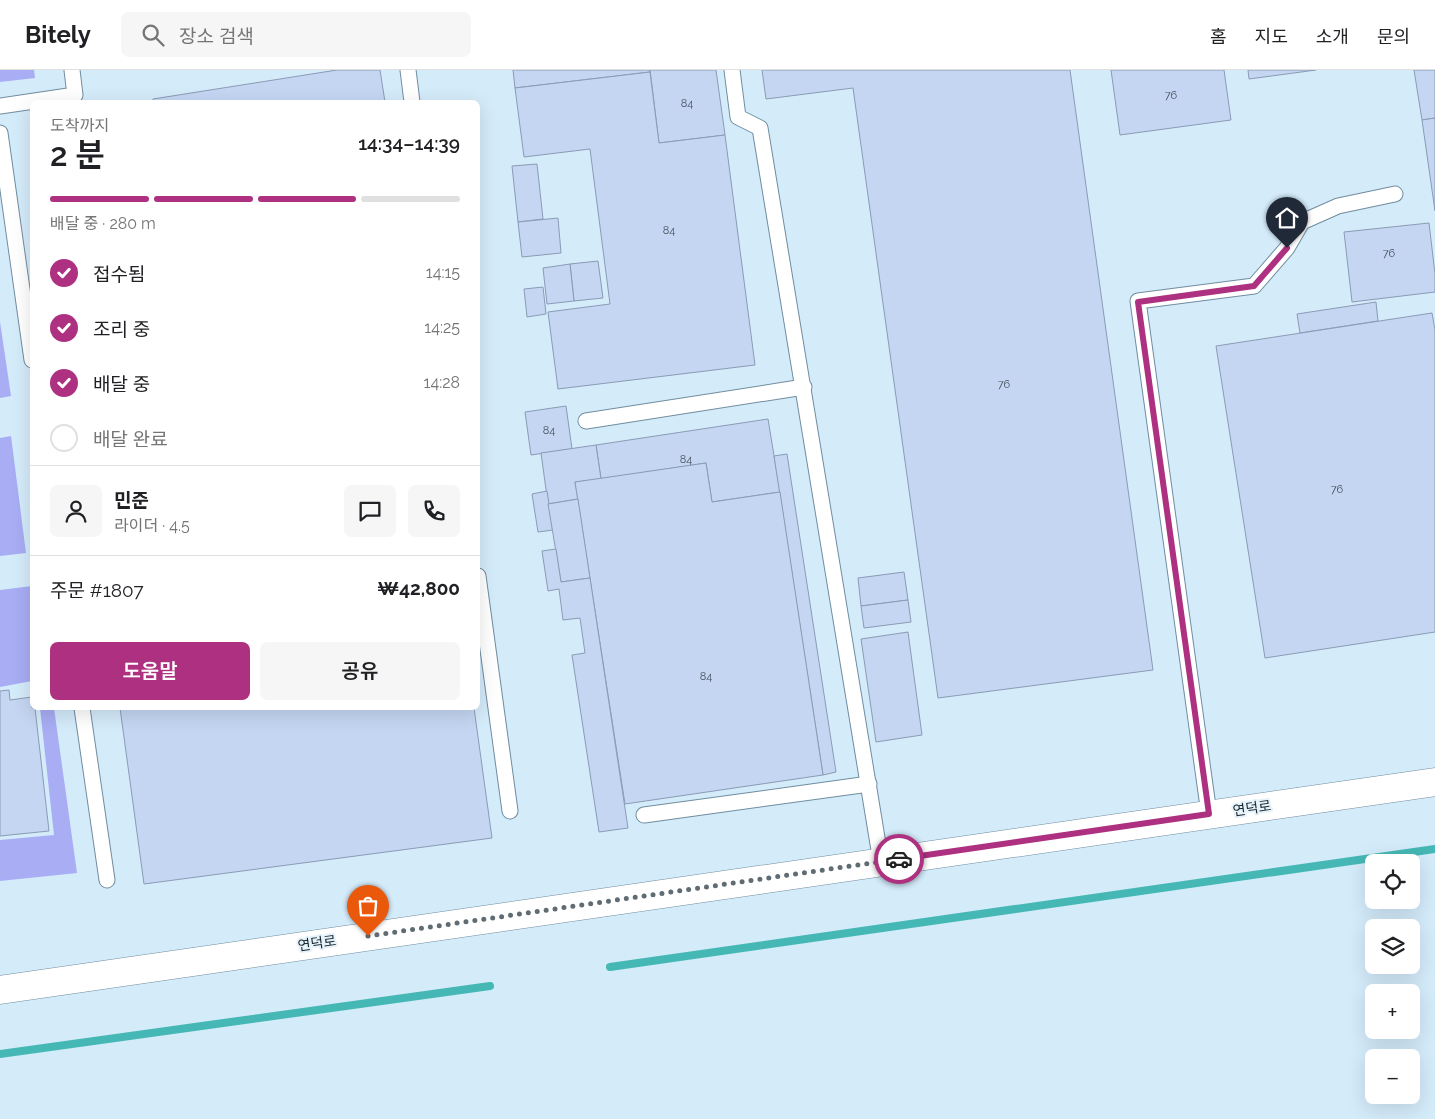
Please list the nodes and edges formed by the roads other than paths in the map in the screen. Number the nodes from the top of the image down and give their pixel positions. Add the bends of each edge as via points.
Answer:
1 (72, 70) edge
2 (408, 70) edge
3 (732, 70) edge
4 (38, 100) edge
5 (412, 100) edge
6 (30, 101) edge
7 (0, 106) edge
8 (0, 133) edge
9 (1395, 194) dead end
10 (30, 346) edge
11 (804, 387) junction
12 (586, 421) dead end
13 (480, 591) edge
14 (82, 710) edge
15 (1435, 782) edge
16 (869, 784) junction
17 (510, 811) dead end
18 (1209, 814) junction
19 (644, 815) dead end
20 (881, 862) junction
21 (107, 880) dead end
22 (0, 990) edge

1 - 4 lane via 75,94
2 - 5 lane
3 - 11 lane via 738,117 760,128
6 - 7 lane
8 - 10 lane
9 - 18 lane via 1338,206 1302,222 1287,248 1254,286 1138,302
11 - 12 lane
11 - 16 lane
13 - 17 lane
14 - 21 lane
15 - 18 street, 연덕로
16 - 19 lane
16 - 20 lane
18 - 20 street, 연덕로
20 - 22 street, 연덕로

